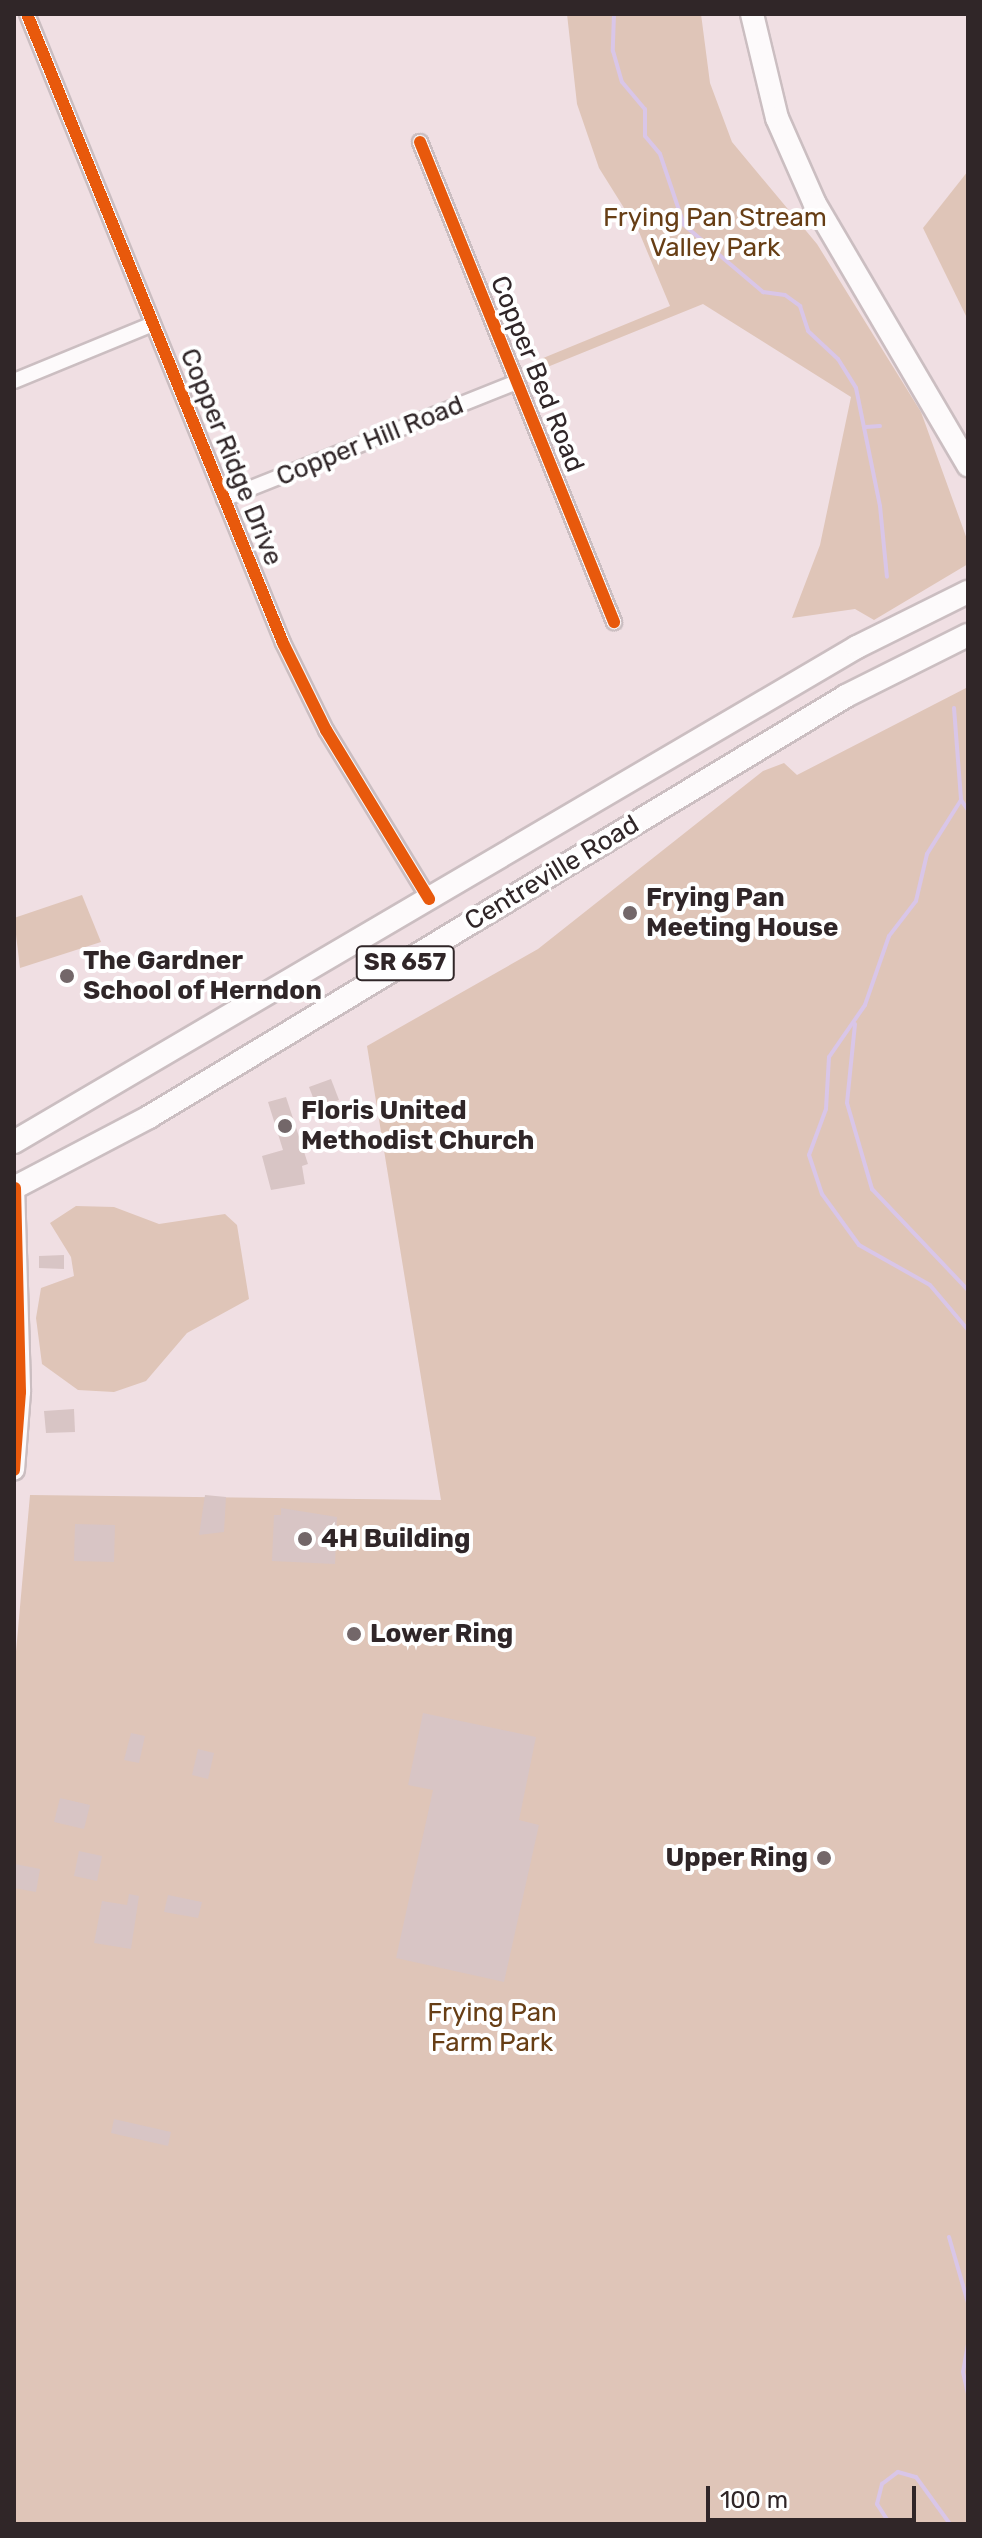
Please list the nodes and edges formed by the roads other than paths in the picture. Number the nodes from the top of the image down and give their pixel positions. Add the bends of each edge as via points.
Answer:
1 (27, 14) edge
2 (752, 14) edge
3 (420, 142) dead end
4 (153, 324) junction
5 (14, 381) edge
6 (516, 382) junction
7 (968, 465) edge
8 (224, 499) junction
9 (968, 592) edge
10 (614, 622) dead end
11 (968, 635) edge
12 (429, 899) junction
13 (14, 1142) edge
14 (14, 1187) edge
15 (14, 1470) edge

1 - 4 street, Copper Ridge Drive
2 - 7 main road via 777,118 815,204
3 - 6 street, Copper Bed Road
4 - 5 street
4 - 8 street, Copper Ridge Drive
6 - 8 street, Copper Hill Road
6 - 10 street, Copper Bed Road
8 - 12 street, Copper Ridge Drive via 305,691
9 - 12 main road, Centreville Road / SR 657 via 857,647
11 - 14 main road, Centreville Road / SR 657 via 846,696 162,1109
12 - 13 main road, Centreville Road / SR 657
14 - 15 main road via 20,1392

